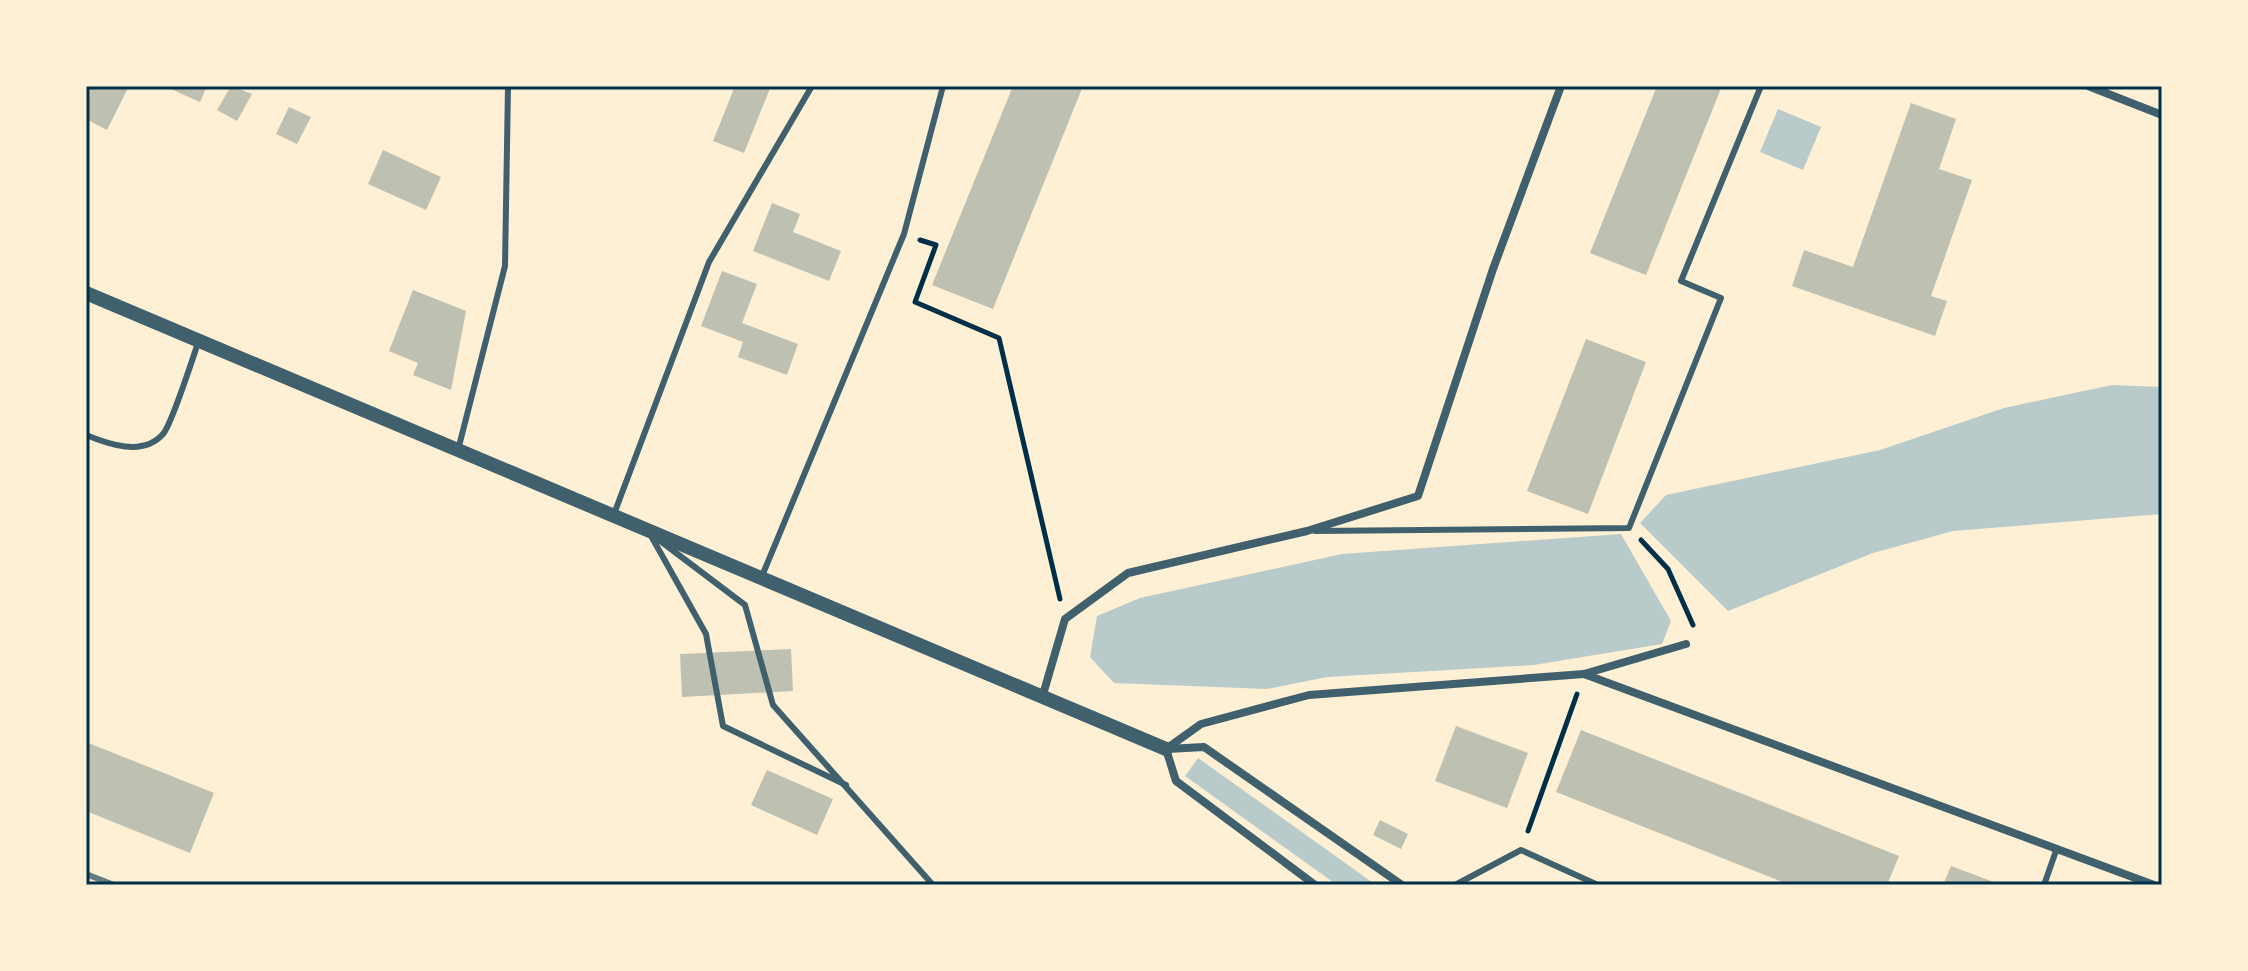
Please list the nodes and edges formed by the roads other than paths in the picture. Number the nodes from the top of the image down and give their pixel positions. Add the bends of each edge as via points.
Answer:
1 (508, 86) edge
2 (812, 86) edge
3 (934, 86) edge
4 (1561, 86) edge
5 (1761, 86) edge
6 (2088, 86) edge
7 (942, 89) edge
8 (2162, 115) edge
9 (86, 293) edge
10 (199, 340) junction
11 (86, 435) edge
12 (458, 450) junction
13 (613, 517) junction
14 (1307, 531) junction
15 (649, 533) junction
16 (760, 580) junction
17 (1686, 644) road end
18 (1584, 674) junction
19 (1042, 698) junction
20 (1166, 749) junction
21 (846, 785) junction
22 (2057, 848) junction
23 (933, 885) edge
24 (1315, 885) edge
25 (1402, 885) edge
26 (1455, 885) edge
27 (1598, 885) edge
28 (2044, 885) edge
29 (2154, 885) edge

1 - 12 lane via 505,266
2 - 13 lane via 709,262
3 - 7 lane
4 - 14 street via 1418,496
5 - 14 lane via 1681,281 1721,298 1629,528
6 - 8 street
7 - 16 lane via 904,234
9 - 10 street
10 - 11 lane via 163,434 142,447 111,446
10 - 12 street
12 - 13 street
13 - 15 street
14 - 19 street via 1128,573 1065,619
15 - 16 street
15 - 21 lane via 745,605 773,705
15 - 21 lane via 706,634 723,726
16 - 19 street
17 - 18 street
18 - 20 street via 1309,695 1201,724
18 - 22 street
19 - 20 street
20 - 24 street via 1176,781
20 - 25 street via 1204,747
21 - 23 lane
22 - 28 lane
22 - 29 street
26 - 27 lane via 1521,850

